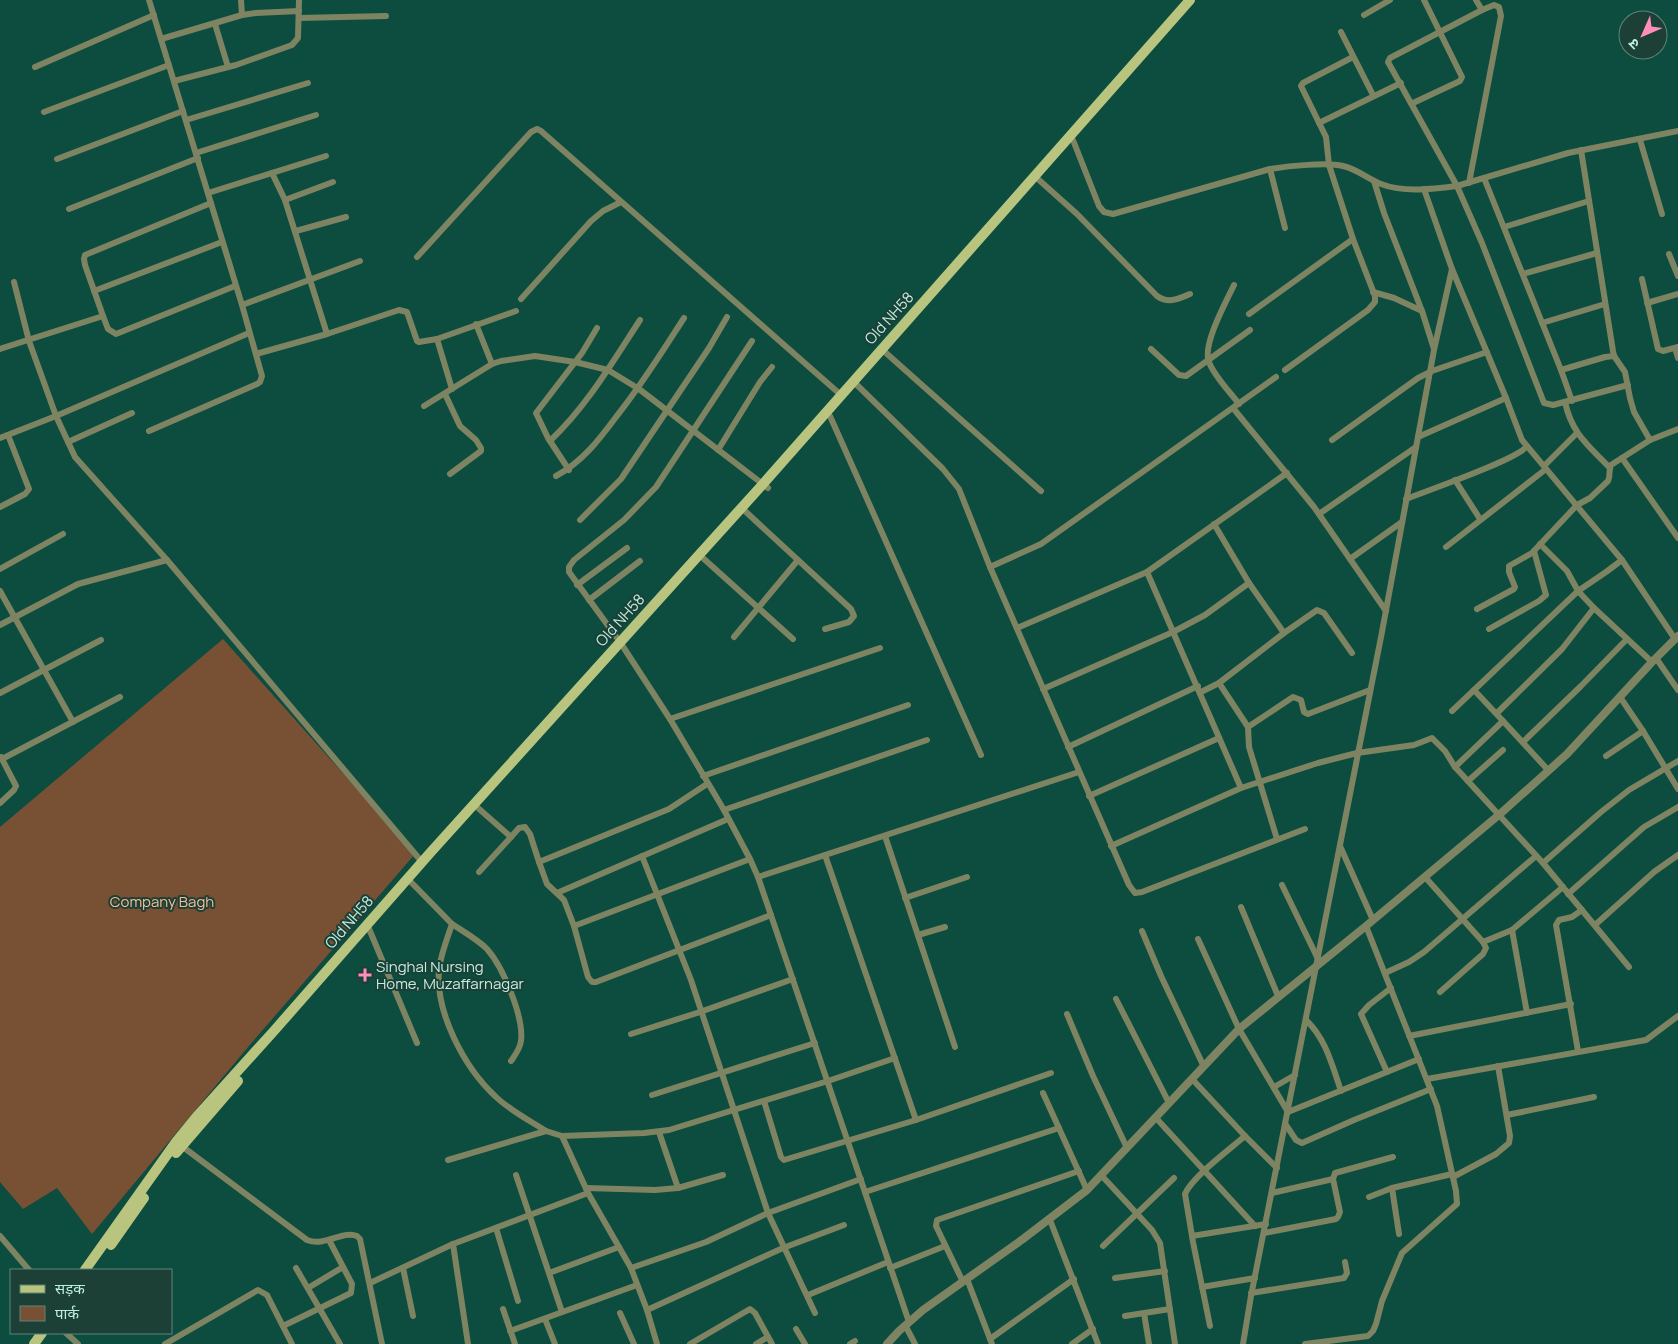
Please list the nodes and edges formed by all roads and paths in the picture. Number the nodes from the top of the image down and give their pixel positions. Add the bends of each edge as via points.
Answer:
1 (149, 0) edge
2 (241, 0) edge
3 (299, 0) edge
4 (1190, 0) edge
5 (1198, 0) edge
6 (1390, 0) edge
7 (1424, 0) edge
8 (1476, 0) edge
9 (1482, 10) junction
10 (299, 14) junction
11 (1364, 14) dead end
12 (154, 15) junction
13 (242, 15) junction
14 (386, 16) dead end
15 (215, 24) junction
16 (1341, 32) dead end
17 (1440, 32) junction
18 (161, 39) junction
19 (1354, 57) junction
20 (169, 65) junction
21 (35, 67) dead end
22 (228, 67) junction
23 (174, 81) junction
24 (1401, 82) junction
25 (308, 83) dead end
26 (1374, 95) junction
27 (1413, 103) junction
28 (183, 111) junction
29 (44, 112) dead end
30 (316, 115) dead end
31 (186, 120) junction
32 (1319, 123) junction
33 (1678, 131) edge
34 (1071, 138) junction
35 (1640, 140) junction
36 (1581, 150) junction
37 (197, 156) junction
38 (326, 156) dead end
39 (57, 159) dead end
40 (1329, 165) junction
41 (1270, 169) junction
42 (272, 173) junction
43 (1484, 178) junction
44 (1039, 180) junction
45 (1374, 181) junction
46 (333, 182) dead end
47 (1468, 183) junction
48 (1458, 186) junction
49 (1424, 189) junction
50 (208, 193) junction
51 (285, 200) junction
52 (621, 202) junction
53 (1589, 202) junction
54 (211, 203) junction
55 (69, 209) dead end
56 (1662, 214) dead end
57 (346, 217) dead end
58 (1504, 227) junction
59 (1285, 228) dead end
60 (296, 231) junction
61 (1352, 240) junction
62 (222, 242) junction
63 (1597, 253) junction
64 (1669, 254) dead end
65 (416, 257) dead end
66 (360, 262) dead end
67 (1452, 270) junction
68 (1523, 274) junction
69 (1678, 276) edge
70 (1642, 279) dead end
71 (309, 280) junction
72 (14, 282) dead end
73 (1234, 285) dead end
74 (235, 286) junction
75 (94, 291) junction
76 (1373, 292) junction
77 (1190, 294) dead end
78 (1678, 294) edge
79 (521, 298) dead end
80 (1648, 303) junction
81 (1605, 304) junction
82 (242, 305) junction
83 (516, 311) dead end
84 (1422, 311) junction
85 (1249, 314) dead end
86 (102, 316) junction
87 (727, 317) dead end
88 (684, 318) dead end
89 (640, 320) dead end
90 (1542, 323) junction
91 (476, 324) junction
92 (598, 328) dead end
93 (1250, 330) dead end
94 (249, 333) junction
95 (327, 334) junction
96 (437, 339) junction
97 (29, 340) junction
98 (752, 341) dead end
99 (1676, 347) edge
100 (0, 349) edge
101 (1151, 349) dead end
102 (1434, 350) junction
103 (1487, 352) junction
104 (886, 353) junction
105 (256, 354) junction
106 (1614, 356) junction
107 (1678, 358) edge
108 (1208, 360) junction
109 (575, 362) junction
110 (492, 364) junction
111 (772, 367) dead end
112 (608, 370) junction
113 (1285, 370) dead end
114 (1561, 370) junction
115 (1432, 371) junction
116 (1276, 377) dead end
117 (1628, 385) junction
118 (857, 386) junction
119 (452, 389) junction
120 (638, 389) junction
121 (445, 394) junction
122 (841, 395) junction
123 (1506, 398) junction
124 (1568, 402) junction
125 (424, 406) dead end
126 (1236, 406) junction
127 (666, 410) junction
128 (132, 413) dead end
129 (56, 416) junction
130 (830, 416) junction
131 (1678, 429) edge
132 (693, 430) junction
133 (149, 431) dead end
134 (1577, 434) junction
135 (8, 435) junction
136 (1418, 437) junction
137 (0, 438) edge
138 (1332, 440) dead end
139 (1650, 440) junction
140 (550, 441) junction
141 (68, 442) junction
142 (1416, 447) junction
143 (1526, 447) junction
144 (718, 450) junction
145 (1622, 458) junction
146 (1545, 468) junction
147 (1610, 468) junction
148 (568, 470) junction
149 (1287, 473) junction
150 (450, 474) dead end
151 (556, 476) dead end
152 (1455, 480) junction
153 (765, 486) junction
154 (1041, 491) dead end
155 (1406, 499) junction
156 (1577, 505) junction
157 (0, 507) edge
158 (745, 512) junction
159 (1319, 514) junction
160 (1480, 519) junction
161 (580, 520) dead end
162 (1402, 522) junction
163 (1214, 524) junction
164 (63, 534) dead end
165 (1678, 538) edge
166 (1540, 544) junction
167 (1446, 547) dead end
168 (627, 548) dead end
169 (1534, 551) junction
170 (704, 559) junction
171 (1350, 559) junction
172 (168, 560) junction
173 (798, 560) junction
174 (1622, 560) junction
175 (640, 562) dead end
176 (990, 566) junction
177 (0, 569) edge
178 (1147, 572) junction
179 (1249, 583) junction
180 (578, 585) junction
181 (0, 591) edge
182 (1578, 591) junction
183 (589, 600) junction
184 (758, 608) junction
185 (1594, 608) junction
186 (1476, 609) dead end
187 (1386, 611) junction
188 (14, 618) junction
189 (0, 625) edge
190 (1017, 628) junction
191 (1489, 629) dead end
192 (825, 630) dead end
193 (1173, 632) junction
194 (1284, 633) junction
195 (734, 636) dead end
196 (1677, 637) edge
197 (793, 639) dead end
198 (1627, 639) junction
199 (101, 640) dead end
200 (622, 644) junction
201 (880, 648) dead end
202 (1352, 653) dead end
203 (1654, 660) junction
204 (44, 670) junction
205 (1219, 683) junction
206 (1043, 689) junction
207 (1199, 689) junction
208 (1370, 690) junction
209 (1474, 690) junction
210 (1678, 690) edge
211 (0, 693) edge
212 (120, 697) dead end
213 (1620, 697) junction
214 (908, 705) dead end
215 (1452, 712) dead end
216 (1497, 713) junction
217 (670, 719) junction
218 (1503, 721) junction
219 (73, 722) junction
220 (1248, 727) junction
221 (1643, 731) junction
222 (1219, 738) junction
223 (927, 740) dead end
224 (1523, 742) junction
225 (1068, 747) junction
226 (1503, 750) dead end
227 (1357, 753) junction
228 (981, 755) dead end
229 (1606, 756) dead end
230 (1, 758) edge
231 (1678, 761) edge
232 (1455, 767) junction
233 (1666, 768) junction
234 (1548, 770) junction
235 (1079, 772) junction
236 (703, 776) junction
237 (1468, 781) junction
238 (1258, 782) junction
239 (707, 784) junction
240 (1241, 788) junction
241 (1678, 789) edge
242 (1089, 796) junction
243 (0, 802) edge
244 (1678, 807) edge
245 (724, 810) junction
246 (472, 811) junction
247 (1500, 814) junction
248 (728, 819) junction
249 (1305, 829) dead end
250 (885, 836) junction
251 (511, 837) junction
252 (1277, 839) junction
253 (1340, 845) junction
254 (1111, 846) junction
255 (1678, 855) edge
256 (642, 856) junction
257 (825, 856) junction
258 (1536, 856) junction
259 (750, 858) junction
260 (422, 862) junction
261 (539, 862) junction
262 (1543, 863) junction
263 (479, 872) dead end
264 (758, 877) junction
265 (968, 877) dead end
266 (1425, 877) junction
267 (409, 880) junction
268 (1282, 885) dead end
269 (1563, 887) junction
270 (557, 893) junction
271 (657, 894) junction
272 (1568, 894) junction
273 (906, 898) junction
274 (1241, 906) dead end
275 (1582, 910) junction
276 (771, 915) junction
277 (1462, 918) junction
278 (1370, 923) junction
279 (452, 924) junction
280 (1595, 925) junction
281 (574, 926) junction
282 (369, 927) junction
283 (945, 927) dead end
284 (1512, 930) junction
285 (1142, 931) dead end
286 (918, 936) junction
287 (1198, 939) dead end
288 (1483, 942) junction
289 (679, 950) junction
290 (1317, 963) junction
291 (1629, 966) dead end
292 (1385, 973) junction
293 (793, 979) junction
294 (1391, 988) junction
295 (1440, 992) dead end
296 (1278, 996) junction
297 (1116, 999) dead end
298 (1570, 1004) junction
299 (700, 1012) junction
300 (1526, 1013) junction
301 (1067, 1014) dead end
302 (1678, 1016) edge
303 (1306, 1020) junction
304 (1239, 1028) junction
305 (631, 1034) dead end
306 (1409, 1036) junction
307 (417, 1043) dead end
308 (815, 1044) junction
309 (955, 1047) dead end
310 (1578, 1051) junction
311 (895, 1058) junction
312 (1419, 1059) junction
313 (511, 1061) dead end
314 (1498, 1066) junction
315 (1204, 1067) junction
316 (1387, 1072) junction
317 (722, 1073) junction
318 (1051, 1073) dead end
319 (1295, 1075) junction
320 (1427, 1079) junction
321 (1193, 1080) junction
322 (828, 1081) junction
323 (1274, 1087) junction
324 (1431, 1089) junction
325 (1341, 1091) junction
326 (1043, 1093) dead end
327 (652, 1095) dead end
328 (1594, 1097) dead end
329 (764, 1101) junction
330 (1169, 1103) junction
331 (734, 1110) junction
332 (1288, 1112) junction
333 (1507, 1116) junction
334 (1156, 1118) junction
335 (916, 1120) junction
336 (1286, 1125) junction
337 (1059, 1128) junction
338 (546, 1131) junction
339 (660, 1132) junction
340 (562, 1136) junction
341 (1245, 1136) junction
342 (848, 1140) junction
343 (179, 1144) junction
344 (1126, 1148) junction
345 (1393, 1156) dead end
346 (448, 1160) dead end
347 (1277, 1168) junction
348 (1206, 1170) junction
349 (1079, 1171) junction
350 (516, 1175) dead end
351 (723, 1175) dead end
352 (1453, 1175) junction
353 (1102, 1176) junction
354 (1174, 1178) dead end
355 (1333, 1179) junction
356 (861, 1180) junction
357 (678, 1188) junction
358 (1392, 1188) junction
359 (1088, 1190) junction
360 (587, 1191) junction
361 (865, 1192) junction
362 (1272, 1193) junction
363 (1369, 1197) dead end
364 (768, 1213) junction
365 (1137, 1214) junction
366 (530, 1215) junction
367 (1050, 1220) junction
368 (1266, 1224) junction
369 (844, 1225) dead end
370 (1255, 1226) junction
371 (496, 1228) junction
372 (1264, 1233) junction
373 (1398, 1234) dead end
374 (0, 1236) edge
375 (1192, 1236) junction
376 (329, 1240) junction
377 (453, 1244) junction
378 (945, 1246) junction
379 (1104, 1246) dead end
380 (619, 1248) junction
381 (783, 1248) junction
382 (100, 1255) junction
383 (1345, 1262) dead end
384 (889, 1265) junction
385 (343, 1267) junction
386 (296, 1268) dead end
387 (403, 1268) junction
388 (630, 1268) junction
389 (28, 1269) edge
390 (86, 1269) edge
391 (93, 1269) edge
392 (1165, 1270) junction
393 (549, 1273) junction
394 (1115, 1278) dead end
395 (1255, 1278) junction
396 (1074, 1279) junction
397 (965, 1281) junction
398 (370, 1283) junction
399 (637, 1285) junction
400 (1202, 1287) junction
401 (308, 1288) junction
402 (1252, 1293) junction
403 (808, 1295) junction
404 (518, 1301) dead end
405 (320, 1309) junction
406 (503, 1309) dead end
407 (647, 1310) junction
408 (1170, 1310) junction
409 (562, 1312) junction
410 (620, 1313) dead end
411 (815, 1313) dead end
412 (1144, 1313) junction
413 (413, 1316) dead end
414 (1125, 1316) dead end
415 (545, 1319) junction
416 (907, 1323) junction
417 (282, 1326) junction
418 (1210, 1326) dead end
419 (796, 1329) dead end
420 (1093, 1329) junction
421 (510, 1331) junction
422 (67, 1334) edge
423 (768, 1337) junction
424 (177, 1341) edge
425 (991, 1341) edge
426 (1334, 1342) edge
427 (513, 1343) edge
428 (78, 1344) edge
429 (165, 1344) edge
430 (292, 1344) edge
431 (340, 1344) edge
432 (382, 1344) edge
433 (468, 1344) edge
434 (555, 1344) edge
435 (634, 1344) edge
436 (657, 1344) edge
437 (690, 1344) edge
438 (756, 1344) edge
439 (772, 1344) edge
440 (805, 1344) edge
441 (887, 1344) edge
442 (914, 1344) edge
443 (1072, 1344) edge
444 (1098, 1344) edge
445 (1149, 1344) edge
446 (1175, 1344) edge
447 (1244, 1344) edge
448 (1305, 1344) edge

1 - 12 street
2 - 13 street
3 - 10 street
4 - 34 main road, Old NH58
5 - 34 main road, Old NH58
6 - 11 street
7 - 17 street
8 - 9 street
9 - 17 street
9 - 47 street via 1497,6 1501,16
10 - 13 street
10 - 14 street
10 - 22 street via 298,38 292,45
12 - 18 street
12 - 21 street
13 - 15 street
15 - 18 street
15 - 22 street
16 - 19 street
17 - 24 street via 1389,59
17 - 27 street via 1462,77 1460,81
18 - 20 street
19 - 26 street
19 - 32 street via 1301,84
20 - 23 street
20 - 29 street
22 - 23 street
23 - 28 street
24 - 26 street
24 - 27 street
25 - 31 street
26 - 32 street
27 - 48 street
28 - 31 street
28 - 39 street
30 - 37 street
31 - 37 street
32 - 40 street via 1326,137
33 - 35 street
34 - 41 street via 1099,206 1107,214
34 - 44 main road, Old NH58
34 - 122 main road, Old NH58
35 - 36 street
35 - 56 street
36 - 43 street
36 - 53 street
37 - 50 street
37 - 55 street
38 - 42 street
40 - 41 street
40 - 45 street via 1345,166
40 - 61 street
41 - 59 street
42 - 50 street
42 - 51 street
43 - 47 street
43 - 58 street
44 - 77 street via 1157,296 1168,301
44 - 104 main road, Old NH58
45 - 49 street via 1394,188
45 - 84 street
46 - 51 street
47 - 48 street
48 - 49 street
48 - 124 street via 1542,400 1550,406
49 - 67 street
50 - 54 street
51 - 60 street
52 - 65 street via 541,132 533,130
52 - 79 street via 591,221
52 - 122 street
53 - 58 street
53 - 63 street
54 - 62 street
54 - 75 street via 85,255
57 - 60 street
58 - 68 street
60 - 71 street
61 - 76 street
61 - 85 street
62 - 74 street
62 - 75 street
63 - 68 street
63 - 81 street
64 - 69 street
66 - 71 street
67 - 102 street
67 - 103 street
68 - 90 street
70 - 80 street
71 - 82 street
71 - 95 street
72 - 97 street
73 - 108 street via 1207,349
74 - 82 street
74 - 86 street via 116,334 108,329
75 - 86 street
76 - 84 street
76 - 113 street via 1375,302 1368,310
78 - 80 street
80 - 99 street via 1658,349 1663,351
81 - 90 street
81 - 106 street
82 - 94 street
83 - 91 street
84 - 102 street
86 - 97 street
87 - 127 street
88 - 120 street
89 - 112 street
90 - 114 street
91 - 96 street
91 - 110 street
92 - 109 street
93 - 108 street
94 - 105 street
94 - 129 street
95 - 96 street via 403,310 407,312 417,341
95 - 105 street
96 - 119 street
97 - 100 street
97 - 129 street
98 - 132 street
99 - 107 street
101 - 108 street via 1182,376
102 - 115 street
103 - 115 street
103 - 123 street
104 - 118 main road, Old NH58
104 - 154 street
105 - 133 street via 262,376 260,382
106 - 114 street
106 - 117 street via 1625,372
108 - 126 street
109 - 110 street via 535,356
109 - 112 street
109 - 140 street via 536,413
110 - 119 street
111 - 144 street
112 - 120 street
112 - 140 street via 586,402
114 - 124 street
115 - 136 street
115 - 138 street via 1407,385
116 - 126 street
117 - 124 street
117 - 139 street via 1634,412
118 - 130 main road, Old NH58
118 - 176 street via 952,479
119 - 121 street
120 - 127 street
120 - 148 street via 598,441
121 - 125 street
121 - 150 street via 460,426 481,448
122 - 153 main road, Old NH58
123 - 136 street
123 - 143 street
124 - 134 street via 1569,419
126 - 149 street
126 - 176 street via 1041,544
127 - 132 street
127 - 161 street via 621,478
128 - 141 street
129 - 135 street
129 - 141 street
130 - 153 main road, Old NH58
130 - 228 street
131 - 139 street
132 - 144 street
132 - 180 street via 639,506 571,564 569,572
134 - 146 street
134 - 147 street
135 - 137 street
135 - 157 street via 29,489
136 - 142 street
139 - 145 street
140 - 148 street
141 - 172 street via 80,464
142 - 155 street
142 - 159 street
143 - 146 street
143 - 152 street
144 - 153 street
145 - 147 street
145 - 165 street
146 - 156 street
146 - 160 street
147 - 156 street via 1608,481
148 - 151 street
149 - 159 street
149 - 163 street
152 - 155 street
152 - 160 street
153 - 158 main road, Old NH58
153 - 200 main road, Old NH58
155 - 162 street
156 - 166 street
156 - 174 street
158 - 170 main road, Old NH58
158 - 173 street
159 - 171 street
160 - 167 street
162 - 171 street
162 - 187 street
163 - 178 street
163 - 179 street
164 - 177 street
166 - 169 street
166 - 182 street via 1566,571
168 - 180 street
169 - 186 street via 1509,566 1514,589
169 - 191 street via 1546,595
170 - 184 street
170 - 200 main road, Old NH58
171 - 187 street
172 - 188 street via 78,584
172 - 260 street
173 - 184 street
173 - 192 street via 854,616 849,622
174 - 182 street
174 - 196 street
175 - 183 street
176 - 190 street
178 - 190 street
178 - 193 street
179 - 193 street via 1205,615
179 - 194 street
180 - 183 street
181 - 188 street
182 - 185 street
182 - 209 street
183 - 200 street
184 - 195 street
184 - 197 street
185 - 198 street
185 - 216 street via 1562,649
187 - 208 street
188 - 189 street
188 - 204 street
190 - 206 street
193 - 206 street
193 - 207 street
194 - 202 street via 1314,611 1320,611
194 - 205 street
196 - 203 street
198 - 203 street
198 - 224 street
199 - 204 street
200 - 217 street
200 - 246 main road, Old NH58
201 - 217 street
203 - 210 street
203 - 213 street
204 - 211 street
204 - 219 street
205 - 207 street
205 - 220 street
206 - 225 street
207 - 222 street
207 - 225 street
208 - 220 street via 1308,714 1296,696
208 - 227 street
209 - 215 street
209 - 216 street
212 - 219 street
213 - 221 street
213 - 234 street
214 - 236 street
216 - 218 street
217 - 236 street
218 - 224 street
218 - 232 street
219 - 230 street
220 - 238 street via 1249,747
221 - 229 street
221 - 233 street
222 - 240 street
222 - 242 street
223 - 245 street
224 - 234 street
225 - 235 street
226 - 237 street
227 - 232 street via 1414,745 1432,738
227 - 238 street
227 - 253 street
230 - 243 street via 16,786
231 - 233 street
232 - 237 street
233 - 241 street
233 - 262 street via 1618,798
234 - 247 street
235 - 242 street
235 - 250 street
236 - 239 street
237 - 247 street
238 - 240 street
238 - 252 street
239 - 245 street
239 - 261 street via 669,809
240 - 254 street
242 - 254 street
244 - 272 street via 1644,827
245 - 248 street
246 - 251 street
246 - 260 main road, Old NH58
246 - 267 main road, Old NH58
247 - 258 street
247 - 266 street
248 - 256 street
248 - 259 street
249 - 252 street
250 - 257 street
250 - 273 street
251 - 261 street via 519,828 525,827
251 - 263 street
252 - 254 street via 1138,894 1128,885
253 - 278 street
253 - 290 street
255 - 280 street
256 - 270 street
256 - 271 street
257 - 264 street
257 - 311 street
258 - 262 street
258 - 277 street
259 - 264 street
259 - 271 street
260 - 267 main road, Old NH58
261 - 270 street via 547,884
262 - 269 street
264 - 276 street
265 - 273 street
266 - 277 street
266 - 278 street
267 - 279 street
267 - 282 main road, Old NH58
268 - 290 street
269 - 272 street
269 - 284 street
270 - 281 street via 564,900
271 - 281 street
271 - 289 street
272 - 275 street
273 - 286 street
274 - 296 street
275 - 280 street
275 - 298 street via 1556,923
276 - 289 street
276 - 293 street
277 - 288 street
277 - 292 street via 1409,962
278 - 290 street
278 - 292 street
279 - 313 street via 478,941 501,970 519,1016 521,1030 521,1042
279 - 338 street via 439,969 443,1007 451,1032 466,1062 496,1098
280 - 291 street
281 - 289 street via 592,982
282 - 307 street
282 - 343 main road, Old NH58
283 - 286 street
284 - 288 street
284 - 300 street
285 - 315 street
286 - 309 street
287 - 304 street
288 - 295 street via 1486,948 1483,954
289 - 299 street
290 - 296 street
290 - 303 street
292 - 294 street
293 - 299 street
293 - 308 street
294 - 306 street
294 - 316 street via 1361,1014
296 - 304 street
297 - 330 street
298 - 300 street
298 - 310 street
299 - 305 street
299 - 317 street
300 - 306 street
301 - 344 street
302 - 310 street via 1646,1040
303 - 319 street
303 - 325 street via 1322,1039
304 - 315 street
304 - 323 street
306 - 312 street
308 - 317 street
308 - 322 street
310 - 314 street
311 - 322 street
311 - 335 street
312 - 316 street
312 - 320 street
314 - 320 street
314 - 333 street
315 - 321 street
316 - 325 street
317 - 327 street
317 - 331 street
318 - 335 street
319 - 323 street
319 - 332 street
320 - 324 street
321 - 330 street
321 - 341 street
322 - 329 street
322 - 342 street
323 - 332 street
324 - 336 street via 1302,1143
324 - 352 street
325 - 332 street
326 - 337 street
328 - 333 street
329 - 331 street
329 - 342 street via 784,1160
330 - 334 street
331 - 339 street
331 - 364 street
332 - 336 street
333 - 352 street via 1509,1143 1496,1154
334 - 344 street
334 - 348 street
335 - 342 street
336 - 347 street
337 - 349 street
337 - 361 street
338 - 340 street
338 - 346 street
339 - 340 street
339 - 357 street
340 - 360 street
341 - 347 street
341 - 348 street
342 - 356 street
343 - 376 street via 307,1240
343 - 382 main road, Old NH58
344 - 353 street
345 - 355 street via 1339,1171
347 - 362 street
348 - 370 street
348 - 375 street via 1185,1194
349 - 359 street
349 - 378 street via 940,1219 936,1226
350 - 366 street
351 - 357 street
352 - 358 street
352 - 426 street via 1457,1204 1402,1252 1371,1334
353 - 359 street
353 - 365 street
354 - 365 street
355 - 362 street
355 - 372 street via 1340,1212 1336,1219
356 - 361 street
356 - 364 street
357 - 360 street
358 - 363 street
358 - 373 street
359 - 367 street
360 - 366 street
360 - 380 street
361 - 384 street
362 - 368 street
364 - 381 street
364 - 388 street via 720,1237
365 - 379 street
365 - 392 street via 1157,1237
366 - 371 street
366 - 393 street
367 - 396 street
367 - 397 street
368 - 370 street
368 - 372 street
369 - 381 street
370 - 375 street
371 - 377 street
371 - 404 street
372 - 395 street
374 - 389 street
375 - 400 street
376 - 385 street
376 - 398 street via 358,1236
377 - 387 street
377 - 433 street
378 - 384 street
378 - 397 street
380 - 388 street
380 - 393 street
381 - 403 street
381 - 407 street
382 - 390 main road, Old NH58
382 - 391 main road, Old NH58
383 - 402 street via 1347,1273 1344,1278
384 - 403 street
384 - 416 street
385 - 401 street
385 - 405 street via 352,1284 351,1294
386 - 401 street
387 - 398 street
387 - 413 street
388 - 399 street
392 - 394 street
392 - 408 street
393 - 409 street
395 - 400 street
395 - 402 street
396 - 420 street
396 - 425 street
397 - 416 street
397 - 425 street
398 - 432 street
399 - 407 street
399 - 409 street
400 - 418 street
401 - 405 street
402 - 447 street
403 - 411 street
405 - 417 street
405 - 431 street
406 - 421 street
407 - 436 street
408 - 412 street
408 - 446 street
409 - 415 street
410 - 435 street
412 - 414 street
412 - 445 street
415 - 421 street
415 - 434 street
416 - 441 street
416 - 442 street
417 - 424 street via 267,1295 258,1290
417 - 430 street
419 - 440 street
420 - 443 street
420 - 444 street
421 - 427 street
422 - 428 street
423 - 437 street via 750,1309
423 - 438 street
423 - 439 street
424 - 429 street
426 - 448 street

